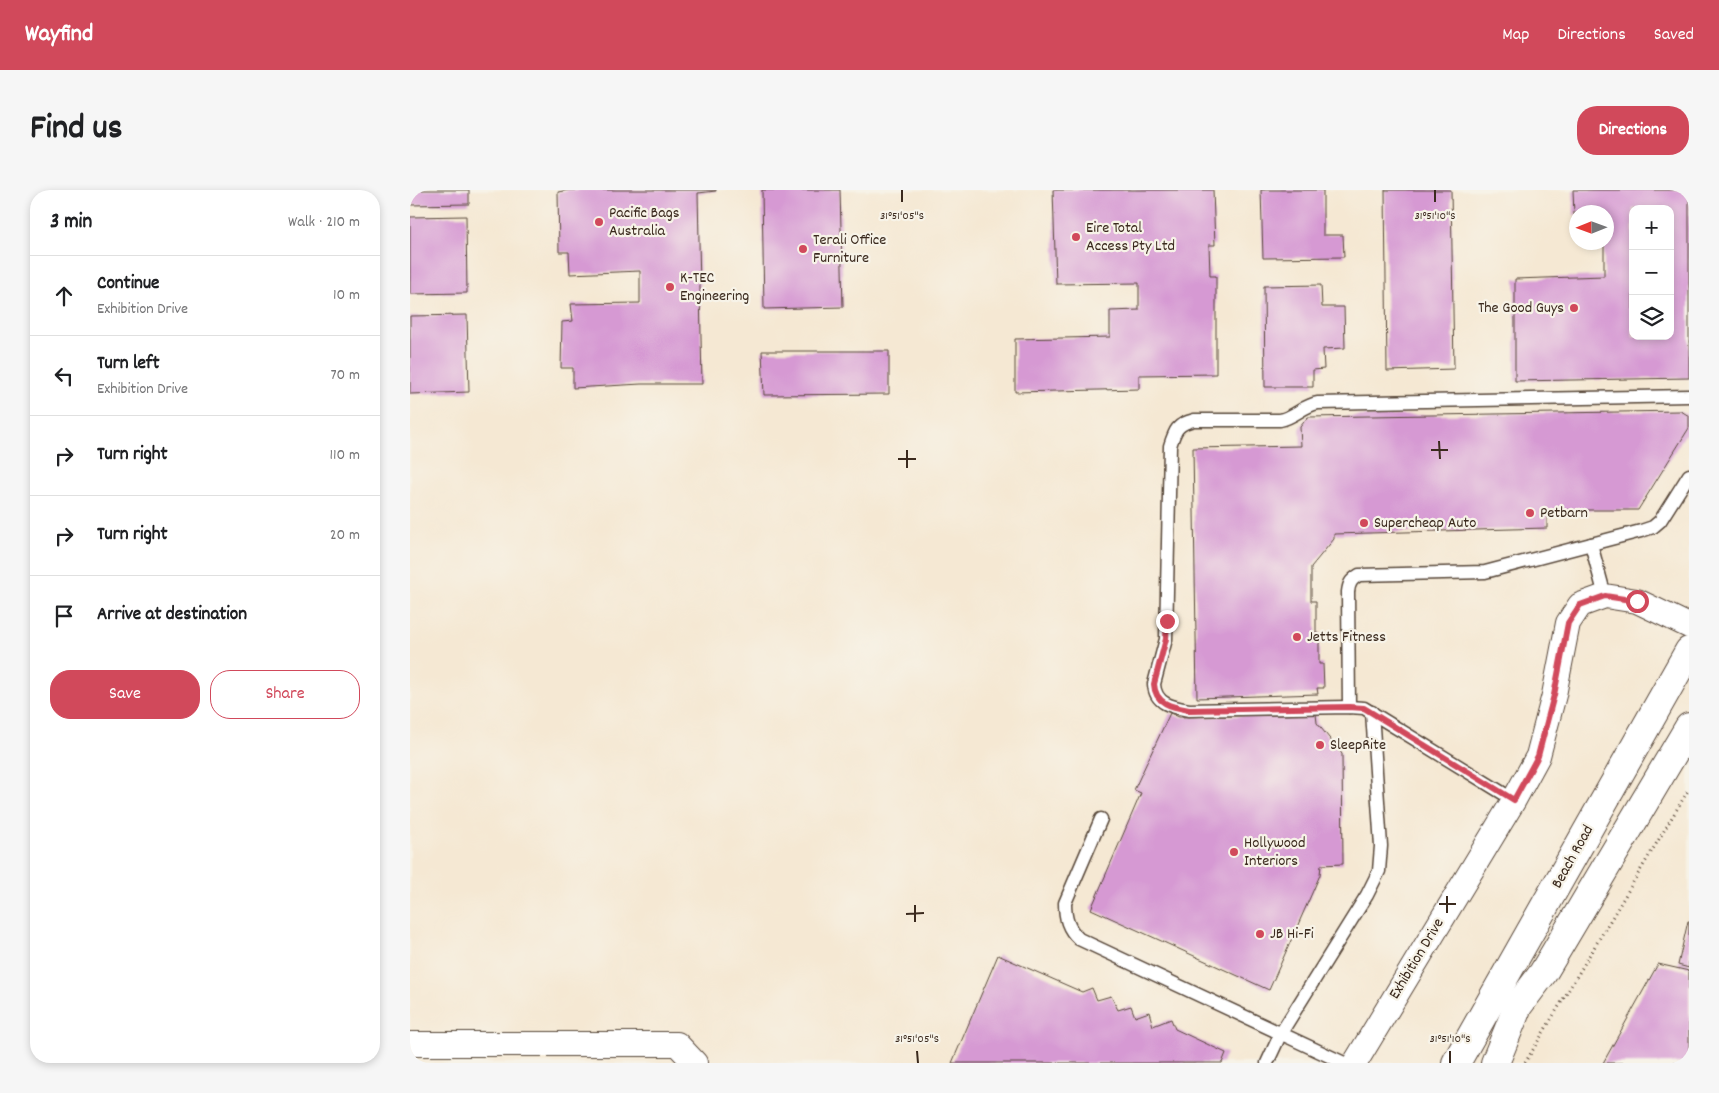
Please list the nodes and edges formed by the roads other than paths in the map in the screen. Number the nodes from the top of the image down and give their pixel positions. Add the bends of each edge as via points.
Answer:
1 (1689, 396) edge
2 (1689, 474) edge
3 (1591, 544) junction
4 (1605, 596) junction
5 (1689, 626) edge
6 (1689, 651) edge
7 (1349, 707) junction
8 (1372, 712) junction
9 (1689, 727) edge
10 (1514, 800) junction
11 (1101, 819) dead end
12 (1281, 1033) junction
13 (410, 1044) edge
14 (695, 1063) edge
15 (1267, 1063) edge
16 (1344, 1063) edge
17 (1355, 1063) edge
18 (1456, 1063) edge
19 (1495, 1063) edge

1 - 7 lane via 1318,403 1280,420 1182,422 1174,432 1170,446 1166,630 1155,677 1157,697 1173,707 1189,710
2 - 3 lane via 1653,527
3 - 4 lane
3 - 7 lane via 1485,572 1359,575 1352,579 1348,592
4 - 5 street, Exhibition Drive via 1637,601
4 - 10 street, Exhibition Drive via 1580,605 1568,623 1538,756
6 - 18 main road, Beach Road
7 - 8 lane
8 - 10 lane
8 - 12 lane via 1381,846 1378,870 1367,895
9 - 19 main road, Beach Road via 1542,973 1518,1006
10 - 17 street, Exhibition Drive
11 - 12 lane via 1065,903 1065,916 1071,931 1079,939
12 - 15 lane
12 - 16 lane
13 - 14 street via 677,1044

